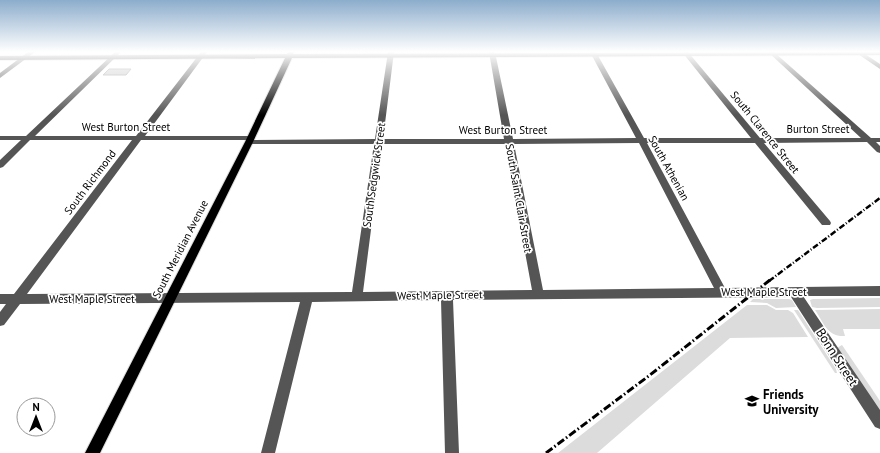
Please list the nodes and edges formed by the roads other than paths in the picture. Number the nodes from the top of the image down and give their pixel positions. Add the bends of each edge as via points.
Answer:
1 (96, 73) edge
2 (188, 73) edge
3 (281, 73) edge
4 (388, 73) edge
5 (496, 73) edge
6 (606, 73) edge
7 (702, 73) edge
8 (795, 73) edge
9 (0, 138) edge
10 (28, 138) junction
11 (139, 138) junction
12 (250, 140) junction
13 (640, 140) junction
14 (757, 140) junction
15 (869, 140) junction
16 (880, 140) edge
17 (509, 141) junction
18 (379, 142) junction
19 (880, 150) edge
20 (0, 165) edge
21 (826, 223) dead end
22 (880, 291) edge
23 (722, 292) junction
24 (794, 292) junction
25 (538, 294) junction
26 (448, 295) junction
27 (357, 296) junction
28 (307, 297) junction
29 (0, 299) edge
30 (17, 299) junction
31 (170, 299) junction
32 (0, 321) edge
33 (880, 422) edge
34 (92, 453) edge
35 (268, 453) edge
36 (452, 453) edge

1 - 10 street
2 - 11 street, South Richmond
3 - 12 main road, South Meridian Avenue
4 - 18 street, South Sedgwick Street
5 - 17 street, South Saint Clair Street
6 - 13 street, South Athenian
7 - 14 street, South Clarence Street
8 - 15 street
9 - 10 street, West Burton Street
10 - 11 street, West Burton Street
10 - 20 street
11 - 12 street, West Burton Street
11 - 30 street, South Richmond
12 - 18 street, West Burton Street
12 - 31 main road, South Meridian Avenue
13 - 14 street, West Burton Street
13 - 17 street, West Burton Street
13 - 23 street, South Athenian
14 - 15 street, Burton Street
14 - 21 street, South Clarence Street
15 - 16 street, Burton Street
15 - 19 street
17 - 18 street, West Burton Street
17 - 25 street, South Saint Clair Street
18 - 27 street, South Sedgwick Street
22 - 24 street, West Maple Street
23 - 24 street, West Maple Street
23 - 25 street, West Maple Street
24 - 33 street, Bonn Street
25 - 26 street, West Maple Street
26 - 27 street, West Maple Street
26 - 36 street
27 - 28 street, West Maple Street
28 - 31 street, West Maple Street
28 - 35 street
29 - 30 street, West Maple Street
30 - 31 street, West Maple Street
30 - 32 street, South Richmond
31 - 34 main road, South Meridian Avenue

